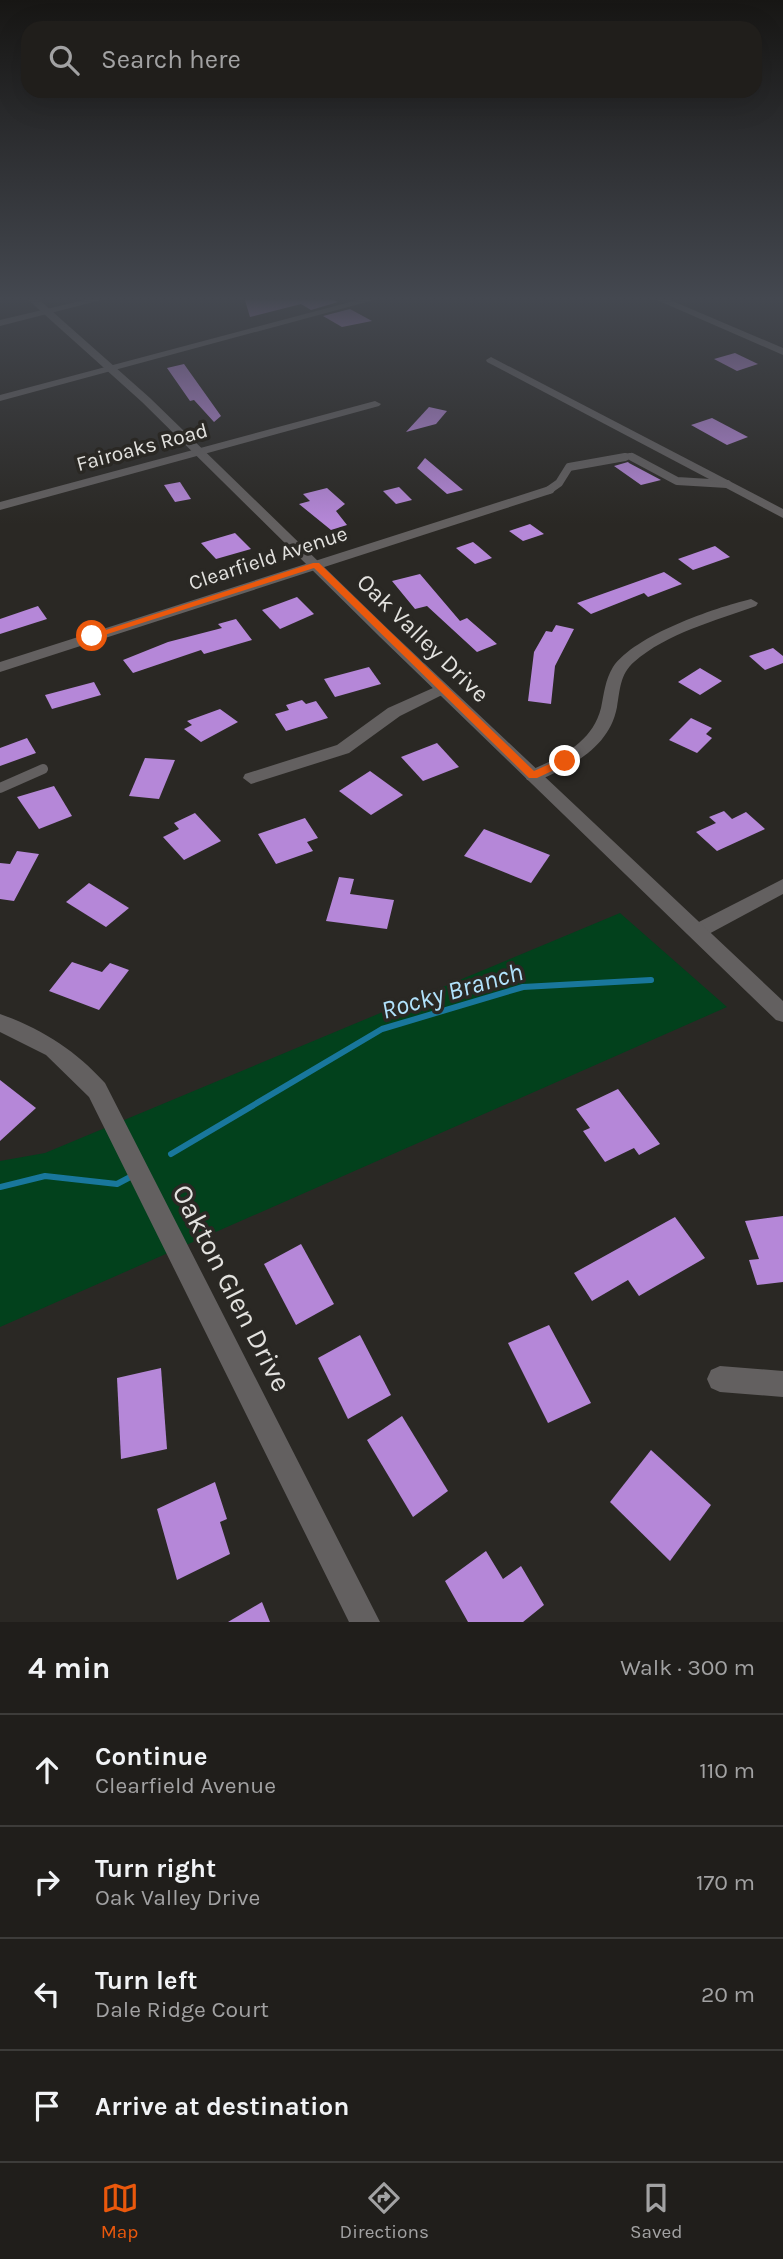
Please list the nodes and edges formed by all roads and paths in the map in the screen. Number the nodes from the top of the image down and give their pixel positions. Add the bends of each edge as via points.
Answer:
1 (97, 373) edge
2 (115, 373) edge
3 (513, 373) edge
4 (0, 398) edge
5 (375, 404) dead end
6 (198, 452) junction
7 (727, 484) junction
8 (548, 490) joint
9 (0, 506) edge
10 (783, 514) edge
11 (316, 565) junction
12 (751, 603) dead end
13 (0, 667) edge
14 (442, 689) junction
15 (43, 769) dead end
16 (533, 776) junction
17 (251, 778) dead end
18 (0, 788) edge
19 (783, 886) edge
20 (698, 931) junction
21 (783, 1014) edge
22 (0, 1023) edge
23 (720, 1379) dead end
24 (783, 1384) edge
25 (365, 1622) edge

1 - 4 street
2 - 6 street, Oak Valley Drive
3 - 7 street
5 - 6 street, Fairoaks Road
6 - 9 street, Fairoaks Road
6 - 11 street, Oak Valley Drive
7 - 8 lane via 677,481 638,458 622,456 569,467
7 - 10 street
8 - 11 street, Clearfield Avenue
11 - 13 street, Clearfield Avenue
11 - 14 street, Oak Valley Drive
12 - 16 street via 636,652 616,674 608,713 593,742
14 - 16 street, Oak Valley Drive
14 - 17 street via 394,712 343,749
15 - 18 lane
16 - 20 street, Oak Valley Drive
19 - 20 street
20 - 21 street, Oak Valley Drive
22 - 25 street, Oakton Glen Drive via 57,1049 97,1090
23 - 24 street

